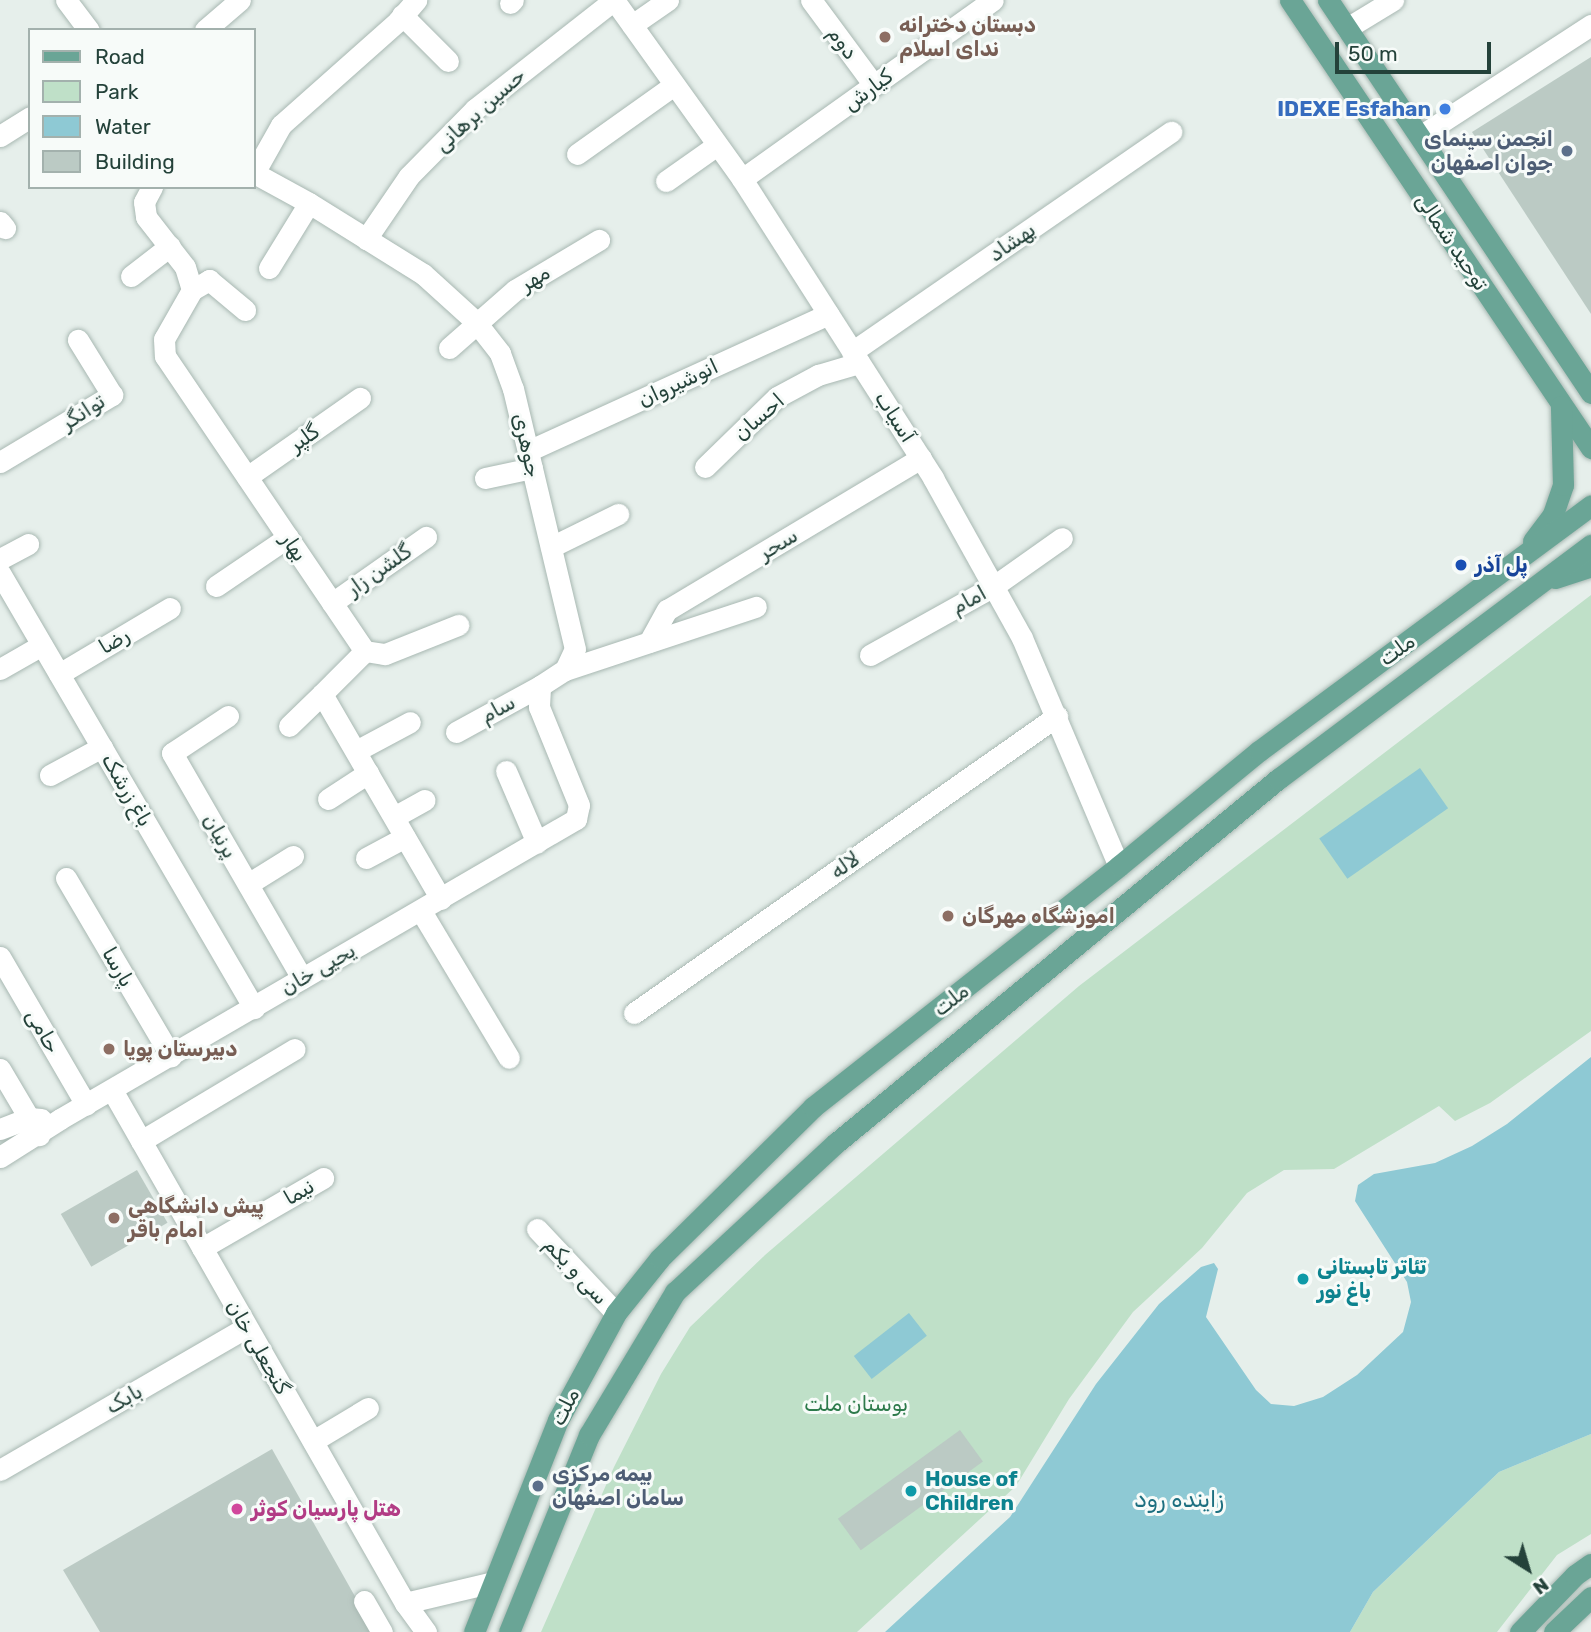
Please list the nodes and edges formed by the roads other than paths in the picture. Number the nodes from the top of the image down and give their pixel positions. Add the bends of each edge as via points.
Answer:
1 (66, 0) edge
2 (240, 0) edge
3 (614, 0) edge
4 (668, 0) edge
5 (811, 0) edge
6 (993, 0) edge
7 (1290, 0) edge
8 (1328, 0) edge
9 (1393, 0) edge
10 (409, 8) edge
11 (632, 24) junction
12 (1591, 25) edge
13 (87, 28) edge
14 (207, 28) edge
15 (1347, 28) junction
16 (448, 61) dead end
17 (674, 85) junction
18 (874, 85) junction
19 (28, 118) edge
20 (1171, 132) dead end
21 (0, 136) edge
22 (1420, 136) junction
23 (717, 145) junction
24 (576, 154) dead end
25 (256, 169) edge
26 (256, 174) edge
27 (742, 179) junction
28 (666, 181) dead end
29 (151, 189) edge
30 (309, 203) junction
31 (366, 239) junction
32 (599, 240) dead end
33 (170, 246) junction
34 (269, 268) dead end
35 (131, 276) dead end
36 (192, 290) junction
37 (245, 310) dead end
38 (828, 314) junction
39 (476, 322) junction
40 (78, 340) dead end
41 (449, 348) dead end
42 (856, 358) junction
43 (1589, 389) edge
44 (360, 398) dead end
45 (1561, 404) junction
46 (1591, 448) edge
47 (921, 458) junction
48 (530, 459) junction
49 (0, 462) edge
50 (705, 467) dead end
51 (247, 477) junction
52 (485, 478) dead end
53 (1591, 505) edge
54 (618, 514) dead end
55 (288, 537) junction
56 (426, 537) dead end
57 (1062, 538) dead end
58 (28, 544) dead end
59 (1591, 545) edge
60 (551, 547) junction
61 (0, 559) edge
62 (1517, 562) junction
63 (1591, 566) edge
64 (0, 573) edge
65 (1539, 583) junction
66 (216, 586) dead end
67 (994, 586) junction
68 (332, 603) junction
69 (756, 607) dead end
70 (170, 608) dead end
71 (458, 625) dead end
72 (649, 642) junction
73 (42, 645) junction
74 (365, 651) junction
75 (870, 654) dead end
76 (0, 669) edge
77 (565, 670) junction
78 (59, 674) junction
79 (540, 686) junction
80 (322, 694) junction
81 (228, 716) dead end
82 (1056, 716) junction
83 (410, 722) dead end
84 (289, 726) dead end
85 (456, 732) dead end
86 (102, 747) junction
87 (356, 751) junction
88 (506, 771) dead end
89 (368, 773) junction
90 (50, 775) dead end
91 (328, 799) dead end
92 (425, 800) dead end
93 (394, 817) junction
94 (405, 837) junction
95 (537, 843) junction
96 (293, 856) dead end
97 (366, 858) dead end
98 (1119, 866) junction
99 (66, 878) dead end
100 (248, 884) junction
101 (441, 899) junction
102 (421, 911) junction
103 (0, 957) edge
104 (302, 978) junction
105 (254, 1008) junction
106 (634, 1013) dead end
107 (295, 1049) dead end
108 (171, 1056) junction
109 (509, 1059) dead end
110 (0, 1069) edge
111 (112, 1090) junction
112 (86, 1105) junction
113 (34, 1127) junction
114 (0, 1129) edge
115 (141, 1141) junction
116 (0, 1157) edge
117 (323, 1178) dead end
118 (537, 1229) dead end
119 (202, 1248) junction
120 (616, 1313) junction
121 (247, 1327) junction
122 (368, 1408) dead end
123 (313, 1441) junction
124 (0, 1470) edge
125 (1591, 1564) edge
126 (494, 1582) junction
127 (1591, 1598) edge
128 (364, 1601) dead end
129 (405, 1603) junction
130 (382, 1632) edge
131 (426, 1632) edge
132 (474, 1632) edge
133 (509, 1632) edge
134 (1520, 1632) edge
135 (1554, 1632) edge

1 - 13 street
2 - 14 street
3 - 11 street, آسیاب
3 - 31 street, حسین برهانی via 475,109 409,176
4 - 11 street
5 - 18 street, دوم
6 - 18 street, کیارش
7 - 45 main road, توحید شمالی
8 - 15 main road, توحید شمالی
9 - 15 street
10 - 16 street
10 - 25 street via 281,125
11 - 17 street, آسیاب
12 - 22 street
15 - 22 main road, توحید شمالی
17 - 23 street, آسیاب
17 - 24 street
18 - 27 street, کیارش
19 - 21 street
20 - 42 street, بهشاد
22 - 43 main road, توحید شمالی
23 - 27 street, آسیاب
23 - 28 street
26 - 30 street, جوهری
27 - 38 street, آسیاب
29 - 33 street via 143,210
30 - 31 street, جوهری
30 - 34 street
31 - 39 street, جوهری via 423,274
32 - 39 street, مهر via 515,290
33 - 35 street
33 - 36 street via 185,267
36 - 37 street via 209,280
36 - 51 street, بهار via 164,339 166,356
38 - 42 street, آسیاب
38 - 48 street, انوشیروان
39 - 41 street, مهر
39 - 48 street, جوهری via 500,353
40 - 49 street, توانگر via 111,395
42 - 47 street, آسیاب
42 - 50 street, احسان via 777,397
44 - 51 street, گلپر
45 - 46 main road, توحید شمالی
45 - 62 main road via 1563,485 1553,514
47 - 67 street, آسیاب
47 - 72 street, سحر via 667,610
48 - 52 street, انوشیروان
48 - 60 street, جوهری
51 - 55 street, بهار
53 - 62 main road, ملت
54 - 60 street
55 - 66 street
55 - 68 street, بهار
56 - 68 street, گلشن زار
57 - 67 street, امام
58 - 61 street
59 - 65 main road, ملت
60 - 77 street, جوهری via 575,649
62 - 98 main road, ملت via 1259,751
63 - 65 main road
64 - 73 street, باغ زرشک
65 - 133 main road, ملت via 1257,796 836,1143 676,1292 589,1434
67 - 75 street, امام
67 - 82 street, آسیاب
68 - 74 street, بهار
69 - 72 street
70 - 78 street, رضا
71 - 74 street via 385,654
72 - 77 street
73 - 76 street
73 - 78 street, باغ زرشک
74 - 80 street
77 - 79 street
78 - 86 street, باغ زرشک
79 - 85 street, سام
79 - 95 street, یحیی خان via 539,707 579,806 576,819
80 - 84 street
80 - 87 street
81 - 100 street, پرنیان via 172,753
82 - 98 street, آسیاب
82 - 106 street, لاله
83 - 87 street
86 - 90 street
86 - 105 street, باغ زرشک
87 - 89 street
88 - 95 street
89 - 91 street
89 - 93 street
92 - 93 street
93 - 94 street
94 - 97 street
94 - 101 street
95 - 101 street, یحیی خان
96 - 100 street
98 - 120 main road, ملت via 813,1107 660,1258
99 - 108 street, پارسا
100 - 104 street, پرنیان
101 - 102 street, یحیی خان
102 - 104 street, یحیی خان
102 - 109 street
103 - 112 street, حامی
104 - 105 street, یحیی خان
105 - 108 street, یحیی خان
107 - 115 street
108 - 111 street, یحیی خان
110 - 113 street
111 - 112 street, یحیی خان
111 - 115 street, گنجعلی خان
112 - 113 street, یحیی خان
113 - 114 street
113 - 116 street
115 - 119 street, گنجعلی خان
117 - 119 street, نیما
118 - 120 street, سی و یکم
119 - 121 street, گنجعلی خان
120 - 126 main road, ملت via 558,1420
121 - 123 street, گنجعلی خان
121 - 124 street, بابک
122 - 123 street
123 - 129 street, گنجعلی خان
125 - 134 main road
126 - 129 street
126 - 132 main road, ملت
127 - 135 main road
128 - 130 street
129 - 131 street, گنجعلی خان

